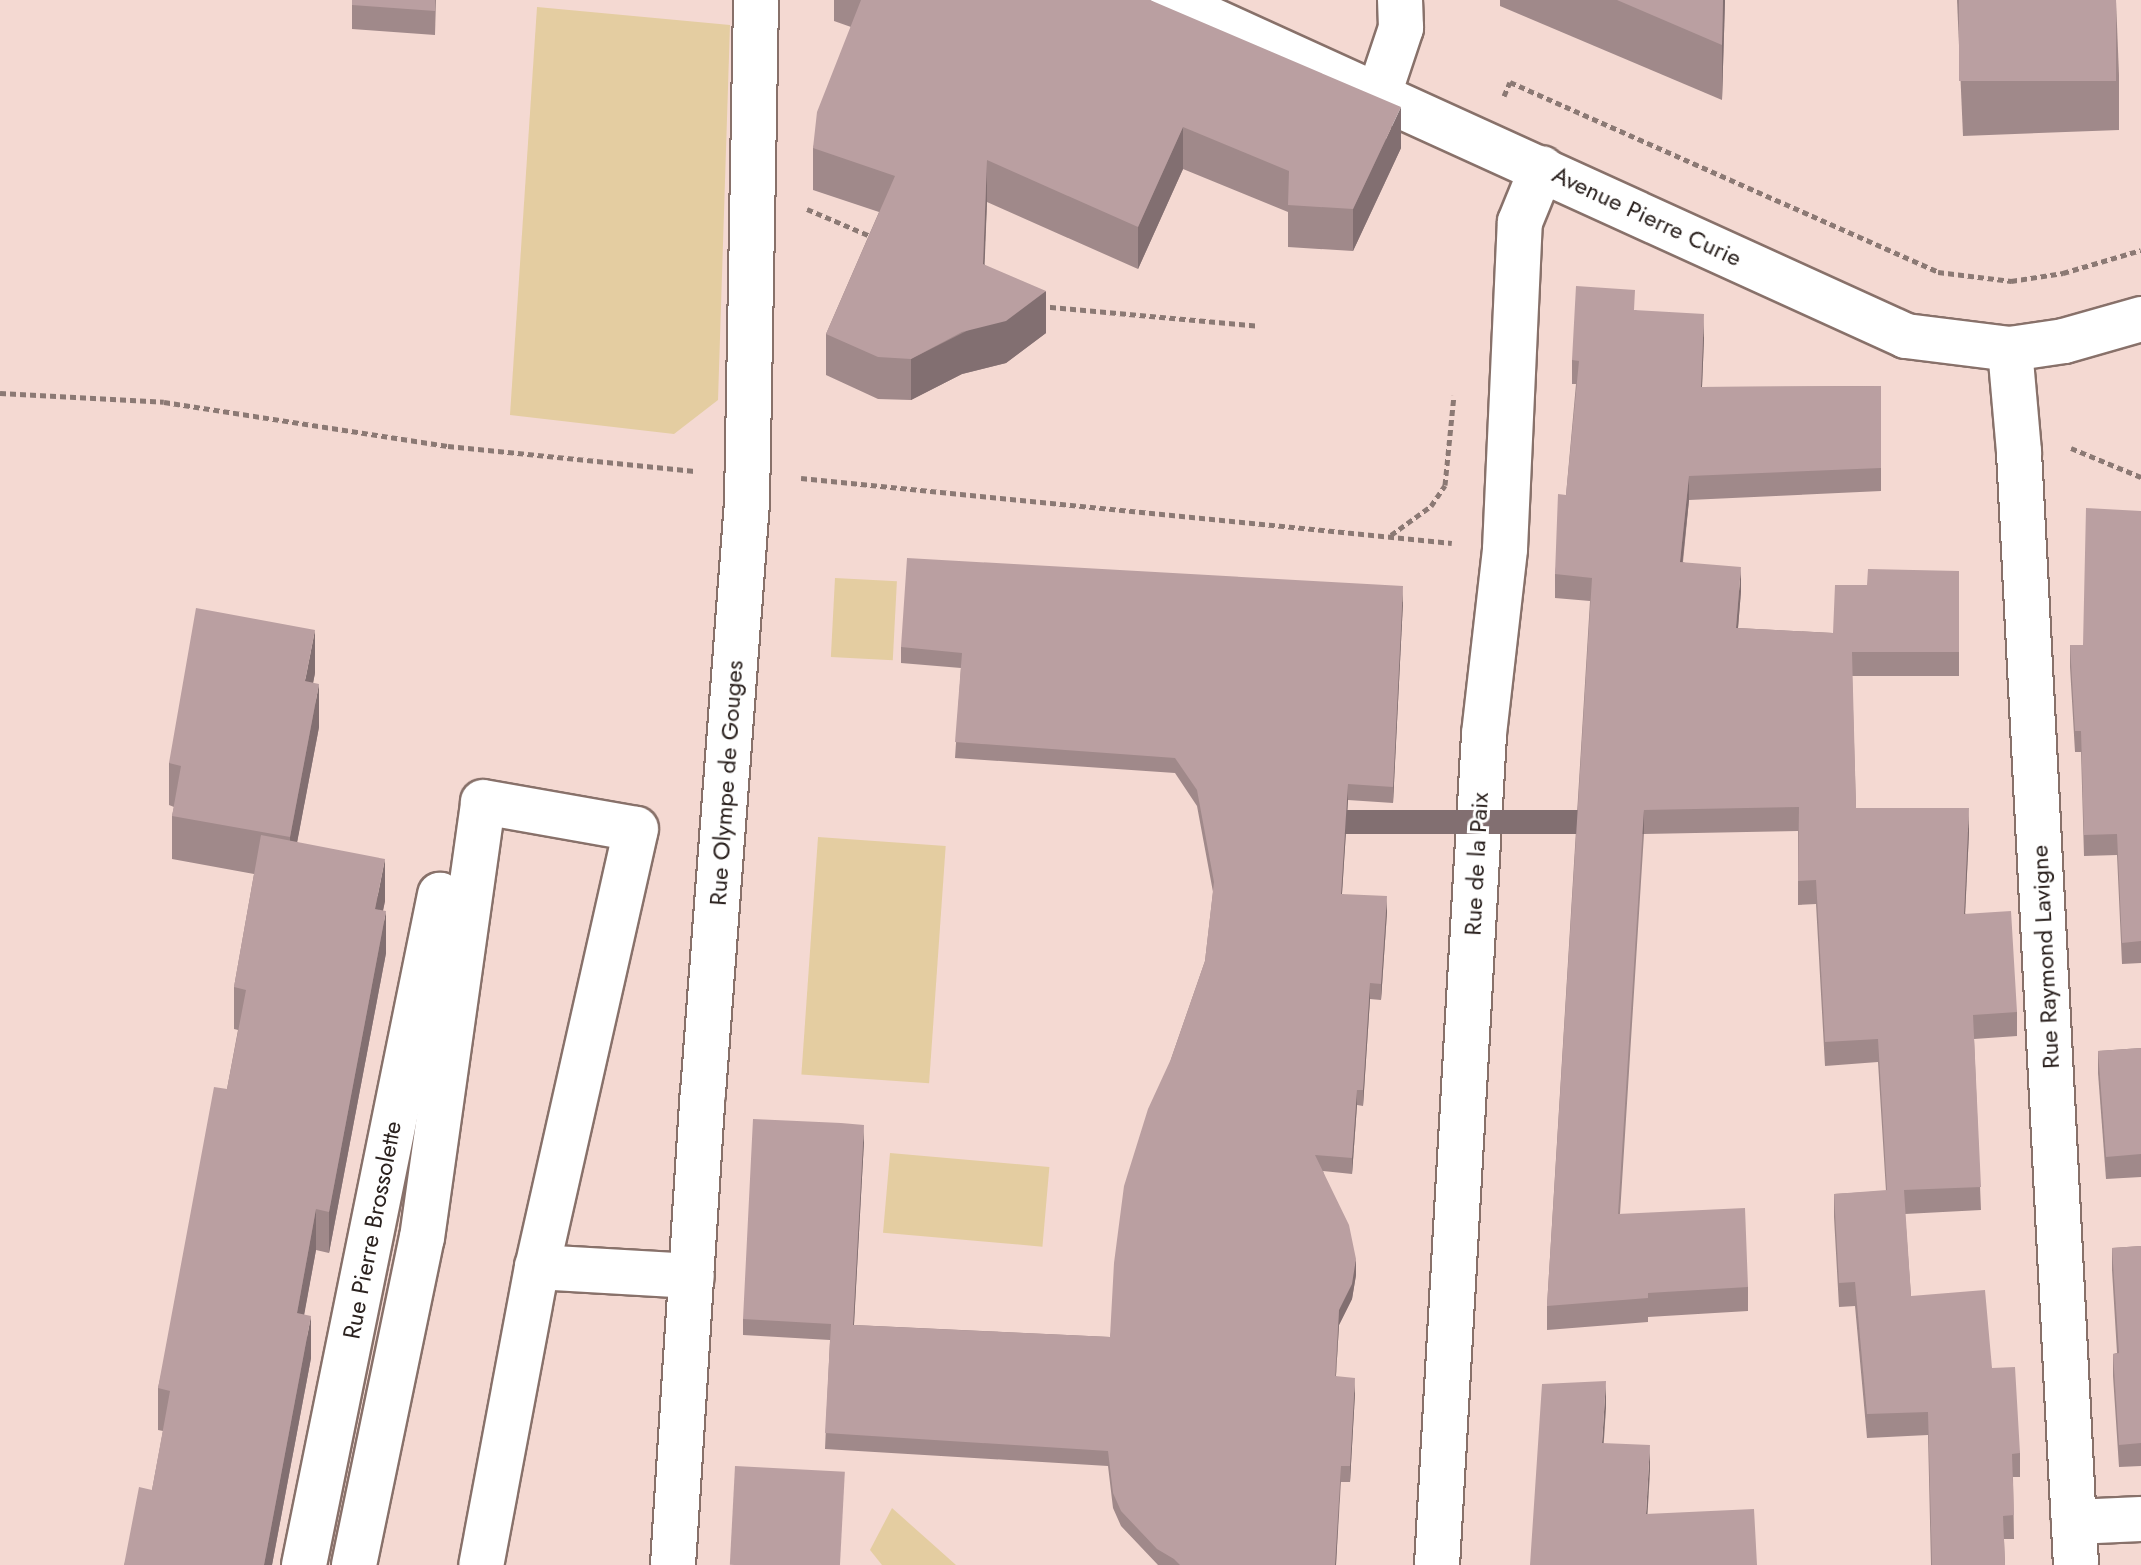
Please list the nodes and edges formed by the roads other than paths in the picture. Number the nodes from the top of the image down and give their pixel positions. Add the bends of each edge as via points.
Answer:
1 (756, 0) edge
2 (1168, 0) edge
3 (1400, 0) edge
4 (1379, 94) junction
5 (1542, 168) junction
6 (2141, 319) edge
7 (2010, 349) junction
8 (440, 895) dead end
9 (537, 1267) junction
10 (692, 1276) junction
11 (2141, 1519) edge
12 (2074, 1522) junction
13 (304, 1565) edge
14 (354, 1565) edge
15 (481, 1565) edge
16 (673, 1565) edge
17 (1437, 1565) edge
18 (2076, 1565) edge

1 - 10 street, Rue Olympe de Gouges via 747,502
2 - 4 street, Avenue Pierre Curie
3 - 4 street via 1401,28
4 - 5 street, Avenue Pierre Curie
5 - 7 street, Avenue Pierre Curie via 1906,336
5 - 17 street, Rue de la Paix via 1520,222 1505,549 1484,734
6 - 7 street, Avenue Pierre Curie via 2064,341
7 - 12 street, Rue Raymond Lavigne
8 - 13 street, Rue Pierre Brossolette
9 - 10 street
9 - 14 street via 636,829 483,802 422,1238
9 - 15 street
10 - 16 street, Rue Olympe de Gouges
11 - 12 street
12 - 18 street, Rue Raymond Lavigne

